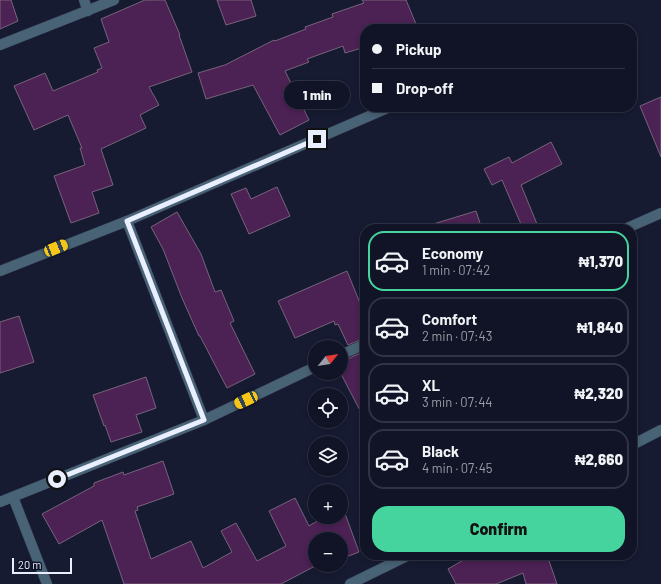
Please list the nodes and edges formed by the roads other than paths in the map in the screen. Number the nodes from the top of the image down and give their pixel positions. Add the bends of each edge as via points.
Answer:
1 (84, 0) edge
2 (114, 0) edge
3 (88, 11) junction
4 (0, 45) edge
5 (378, 112) edge
6 (661, 213) edge
7 (127, 221) junction
8 (636, 224) edge
9 (0, 271) edge
10 (360, 346) edge
11 (348, 352) edge
12 (308, 370) edge
13 (204, 420) junction
14 (661, 430) edge
15 (637, 442) edge
16 (13, 497) junction
17 (0, 502) edge
18 (399, 560) edge
19 (47, 584) edge
20 (350, 584) edge

1 - 3 street
2 - 3 street
3 - 4 street
5 - 7 street
6 - 8 street
7 - 9 street
7 - 13 street
10 - 11 street
12 - 13 street
13 - 16 street
14 - 15 street
16 - 17 street
16 - 19 street
18 - 20 street

